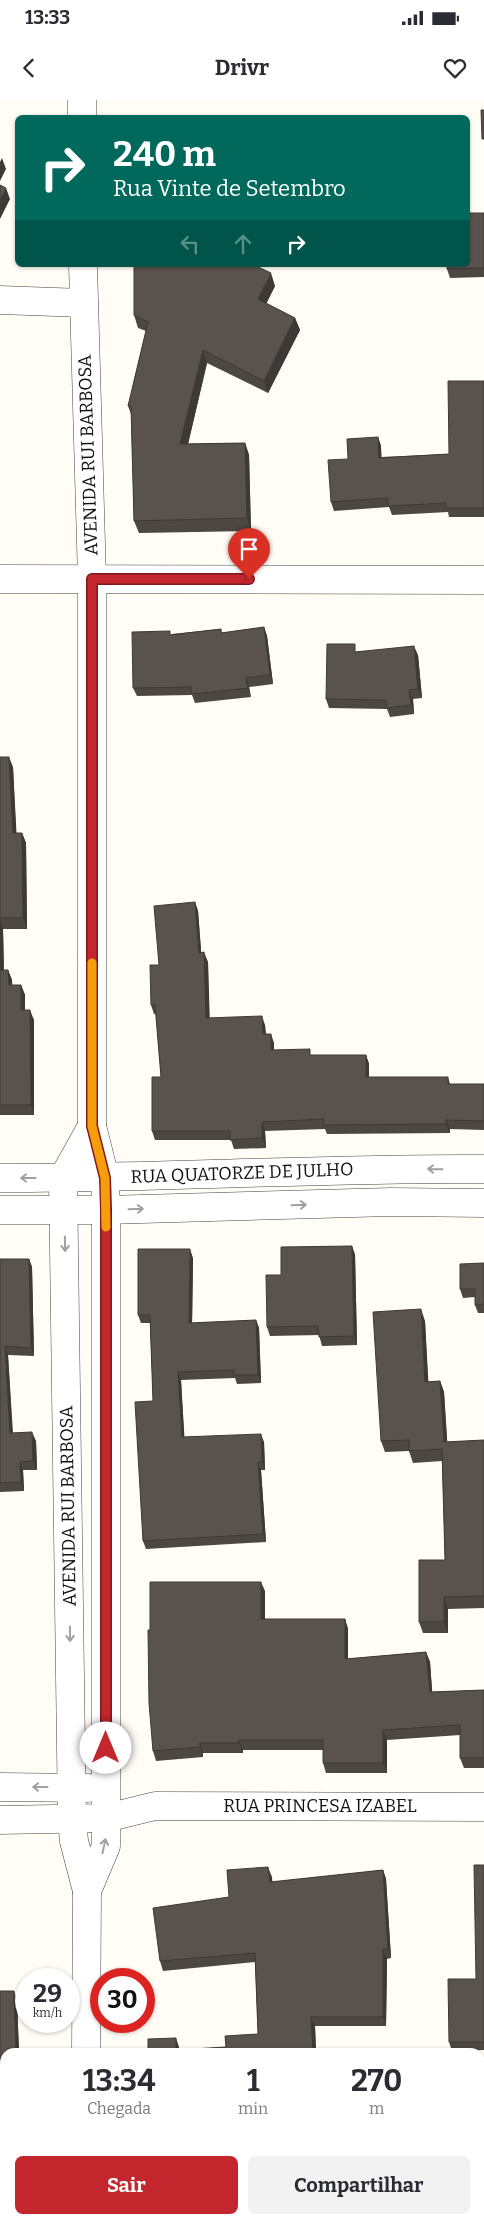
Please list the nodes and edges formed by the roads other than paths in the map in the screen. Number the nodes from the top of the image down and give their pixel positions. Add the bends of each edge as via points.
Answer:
1 (82, 100) edge
2 (82, 115) edge
3 (83, 267) edge
4 (0, 300) edge
5 (84, 303) junction
6 (0, 579) edge
7 (92, 579) junction
8 (484, 580) edge
9 (92, 1126) junction
10 (391, 1168) junction
11 (484, 1170) edge
12 (0, 1178) edge
13 (63, 1178) junction
14 (105, 1178) junction
15 (390, 1202) junction
16 (484, 1203) edge
17 (64, 1209) junction
18 (0, 1210) edge
19 (106, 1210) junction
20 (0, 1787) edge
21 (72, 1787) junction
22 (106, 1788) junction
23 (156, 1806) junction
24 (484, 1807) edge
25 (106, 1818) junction
26 (72, 1819) junction
27 (0, 1820) edge
28 (86, 1891) junction
29 (86, 2048) edge

1 - 2 street
3 - 5 street, AVENIDA RUI BARBOSA
4 - 5 street
5 - 7 street, AVENIDA RUI BARBOSA
6 - 7 street
7 - 8 street
7 - 9 street, AVENIDA RUI BARBOSA
9 - 13 street, AVENIDA RUI BARBOSA
9 - 14 street, AVENIDA RUI BARBOSA
11 -> 10 street, RUA QUATORZE DE JULHO
10 - 14 street, RUA QUATORZE DE JULHO
10 - 15 street
13 -> 12 street, RUA QUATORZE DE JULHO
13 - 14 street, RUA QUATORZE DE JULHO
13 - 17 street, AVENIDA RUI BARBOSA
14 - 19 street, AVENIDA RUI BARBOSA
15 - 16 street, RUA QUATORZE DE JULHO
19 -> 15 street, RUA QUATORZE DE JULHO
17 - 18 street, RUA QUATORZE DE JULHO
17 - 19 street, RUA QUATORZE DE JULHO
17 -> 21 street, AVENIDA RUI BARBOSA
19 - 22 street, AVENIDA RUI BARBOSA
21 -> 20 street, RUA PRINCESA IZABEL
21 - 22 street, RUA PRINCESA IZABEL
21 - 26 street, AVENIDA RUI BARBOSA
22 - 23 street, RUA PRINCESA IZABEL
22 - 25 street, AVENIDA RUI BARBOSA
23 - 24 street, RUA PRINCESA IZABEL
23 - 25 street, RUA PRINCESA IZABEL
25 - 26 street, RUA PRINCESA IZABEL
28 -> 25 street, AVENIDA RUI BARBOSA via 106,1846
26 - 27 street, RUA PRINCESA IZABEL
26 - 28 street, AVENIDA RUI BARBOSA
28 - 29 street, AVENIDA RUI BARBOSA

